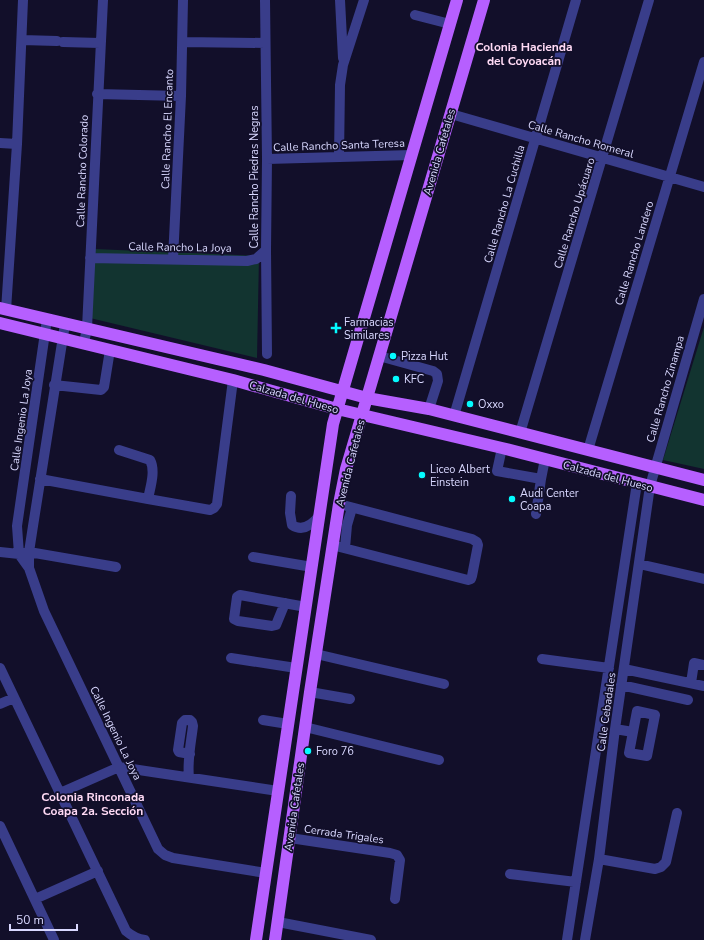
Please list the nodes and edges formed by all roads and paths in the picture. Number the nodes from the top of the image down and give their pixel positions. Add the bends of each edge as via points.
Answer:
1 (23, 0) edge
2 (103, 0) edge
3 (183, 0) edge
4 (265, 0) edge
5 (340, 0) edge
6 (364, 0) edge
7 (457, 0) edge
8 (484, 0) edge
9 (576, 0) edge
10 (649, 0) edge
11 (415, 15) dead end
12 (450, 24) junction
13 (22, 40) junction
14 (182, 42) junction
15 (100, 43) junction
16 (265, 43) junction
17 (704, 62) edge
18 (343, 65) junction
19 (98, 94) junction
20 (181, 96) junction
21 (451, 114) junction
22 (536, 138) junction
23 (0, 143) edge
24 (17, 144) junction
25 (412, 155) junction
26 (339, 157) junction
27 (603, 157) junction
28 (267, 159) junction
29 (670, 177) junction
30 (704, 187) edge
31 (266, 250) junction
32 (90, 258) junction
33 (173, 259) junction
34 (704, 299) edge
35 (3, 309) edge
36 (47, 320) junction
37 (0, 323) edge
38 (65, 324) junction
39 (87, 328) junction
40 (45, 334) junction
41 (63, 338) junction
42 (84, 343) junction
43 (110, 350) junction
44 (267, 354) dead end
45 (379, 356) junction
46 (234, 380) junction
47 (54, 385) junction
48 (342, 392) junction
49 (367, 398) junction
50 (337, 409) junction
51 (430, 409) junction
52 (362, 415) junction
53 (454, 416) junction
54 (520, 433) junction
55 (502, 448) junction
56 (119, 450) dead end
57 (588, 450) junction
58 (545, 459) junction
59 (654, 468) junction
60 (541, 479) junction
61 (40, 480) junction
62 (704, 480) edge
63 (637, 483) junction
64 (650, 486) junction
65 (291, 496) dead end
66 (148, 499) junction
67 (704, 500) edge
68 (346, 506) junction
69 (536, 514) dead end
70 (319, 516) junction
71 (629, 535) junction
72 (642, 537) junction
73 (339, 546) junction
74 (0, 552) edge
75 (24, 553) junction
76 (253, 557) dead end
77 (638, 564) junction
78 (116, 567) dead end
79 (312, 567) junction
80 (704, 579) edge
81 (285, 603) junction
82 (306, 607) junction
83 (316, 654) junction
84 (230, 658) dead end
85 (542, 659) dead end
86 (704, 665) edge
87 (0, 668) edge
88 (296, 668) junction
89 (609, 668) junction
90 (624, 669) junction
91 (691, 683) junction
92 (444, 684) dead end
93 (621, 685) junction
94 (704, 686) edge
95 (310, 692) junction
96 (14, 698) junction
97 (350, 699) dead end
98 (688, 700) dead end
99 (0, 704) edge
100 (263, 720) dead end
101 (288, 724) junction
102 (305, 727) junction
103 (615, 729) junction
104 (633, 732) dead end
105 (190, 754) dead end
106 (439, 760) dead end
107 (119, 767) junction
108 (189, 777) junction
109 (278, 791) junction
110 (60, 793) junction
111 (677, 813) dead end
112 (0, 826) edge
113 (290, 838) junction
114 (599, 859) junction
115 (98, 871) junction
116 (266, 873) junction
117 (510, 874) dead end
118 (576, 882) junction
119 (35, 899) junction
120 (395, 899) dead end
121 (278, 922) junction
122 (54, 940) edge
123 (145, 940) edge
124 (256, 940) edge
125 (275, 940) edge
126 (371, 940) edge
127 (567, 940) edge
128 (585, 940) edge

1 - 13 street
2 - 15 street, Calle Rancho Colorado
3 - 14 street, Calle Rancho El Encanto
4 - 16 street, Calle Rancho Piedras Negras
5 - 18 street
6 - 18 street
7 - 12 main road, Avenida Cafetales
8 - 21 main road, Avenida Cafetales
9 - 22 street, Calle Rancho La Cuchilla
10 - 27 street, Calle Rancho Upácuaro
11 - 12 street
12 - 25 main road, Avenida Cafetales
13 - 15 street
13 - 24 street
14 - 16 street
14 - 20 street, Calle Rancho El Encanto
15 - 19 street, Calle Rancho Colorado
16 - 28 street, Calle Rancho Piedras Negras
17 - 29 street, Calle Rancho Landero
18 - 26 street via 340,85
19 - 20 street
19 - 32 street, Calle Rancho Colorado
20 - 33 street, Calle Rancho El Encanto
21 - 22 street, Calle Rancho Romeral
21 - 45 main road, Avenida Cafetales
22 - 27 street, Calle Rancho Romeral
22 - 53 street, Calle Rancho La Cuchilla
23 - 24 street
24 - 35 street via 7,296
25 - 26 street, Calle Rancho Santa Teresa
25 - 48 main road, Avenida Cafetales
26 - 28 street, Calle Rancho Santa Teresa
27 - 29 street, Calle Rancho Romeral
27 - 54 street, Calle Rancho Upácuaro
28 - 31 street, Calle Rancho Piedras Negras
29 - 30 street, Calle Rancho Romeral
29 - 57 street, Calle Rancho Landero
31 - 33 street, Calle Rancho La Joya via 256,259 247,261
31 - 44 street, Calle Rancho Piedras Negras
32 - 33 street, Calle Rancho La Joya
32 - 39 street, Calle Rancho Colorado
34 - 59 street, Calle Rancho Zinampa
35 - 36 main road, Calzada del Hueso
36 - 38 main road, Calzada del Hueso
36 - 40 street, Calle Ingenio La Joya
37 - 40 main road, Calzada del Hueso
38 - 39 main road, Calzada del Hueso
38 - 41 street
39 - 42 street, Calle Rancho Colorado
39 - 48 main road, Calzada del Hueso via 264,370
40 - 41 main road, Calzada del Hueso
40 - 75 street, Calle Ingenio La Joya via 17,526
41 - 42 main road, Calzada del Hueso
41 - 47 street
42 - 43 main road, Calzada del Hueso
43 - 46 main road, Calzada del Hueso
43 - 47 street via 104,387 101,390
45 - 49 main road, Avenida Cafetales
45 - 51 street via 437,374 438,381
46 - 50 main road, Calzada del Hueso
46 - 66 street via 217,504 210,510
47 - 61 street
48 - 49 main road, Calzada del Hueso
48 - 50 main road, Avenida Cafetales
49 - 51 main road, Calzada del Hueso
49 - 52 main road, Avenida Cafetales
50 - 52 main road, Calzada del Hueso
50 - 70 main road, Avenida Cafetales
51 - 53 main road, Calzada del Hueso
52 - 55 main road, Calzada del Hueso
52 - 68 main road, Avenida Cafetales via 346,469
53 - 54 main road, Calzada del Hueso
54 - 57 main road, Calzada del Hueso
55 - 58 main road, Calzada del Hueso
55 - 60 street via 497,471
56 - 66 street via 150,460 153,464
57 - 59 main road, Calzada del Hueso
58 - 60 street
58 - 63 main road, Calzada del Hueso
59 - 62 main road, Calzada del Hueso
59 - 64 street, Calle Rancho Zinampa
60 - 69 street
61 - 66 street
61 - 75 street
63 - 64 main road, Calzada del Hueso
63 - 71 street
64 - 67 main road, Calzada del Hueso
64 - 72 street, Calle Cebadales
65 - 70 street via 292,525 307,527
68 - 73 main road, Avenida Cafetales
68 - 73 street via 477,542 478,545 472,576 468,580
70 - 79 main road, Avenida Cafetales
71 - 72 street
71 - 89 street
72 - 77 street, Calle Cebadales
73 - 83 main road, Avenida Cafetales
74 - 75 street
75 - 78 street
75 - 107 street, Calle Ingenio La Joya via 44,611
76 - 79 street
77 - 80 street
77 - 90 street, Calle Cebadales
79 - 82 main road, Avenida Cafetales
81 - 81 street via 276,625 234,619 237,597 240,595
81 - 82 street
82 - 88 main road, Avenida Cafetales
83 - 92 street
83 - 95 main road, Avenida Cafetales
84 - 88 street
85 - 89 street
86 - 91 street via 694,663
87 - 96 street
88 - 101 main road, Avenida Cafetales
89 - 118 street
90 - 91 street
90 - 93 street, Calle Cebadales
91 - 94 street
93 - 98 street
93 - 103 street, Calle Cebadales
95 - 97 street
95 - 102 main road, Avenida Cafetales
96 - 99 street
96 - 110 street
100 - 101 street
101 - 109 main road, Avenida Cafetales
102 - 106 street
102 - 113 main road, Avenida Cafetales
103 - 104 street
103 - 114 street, Calle Cebadales
105 - 108 street
107 - 108 street
107 - 110 street
107 - 116 street, Calle Ingenio La Joya via 158,849 165,855
108 - 109 street
109 - 116 main road, Avenida Cafetales
110 - 115 street
111 - 114 street via 666,862 661,867 655,869
112 - 119 street
113 - 120 street, Cerrada Trigales via 397,855 400,860
113 - 121 main road, Avenida Cafetales
114 - 128 street, Calle Cebadales
115 - 119 street
115 - 123 street via 126,931 135,938
116 - 124 main road, Avenida Cafetales
117 - 118 street
118 - 127 street
119 - 122 street
121 - 125 main road, Avenida Cafetales
121 - 126 street

